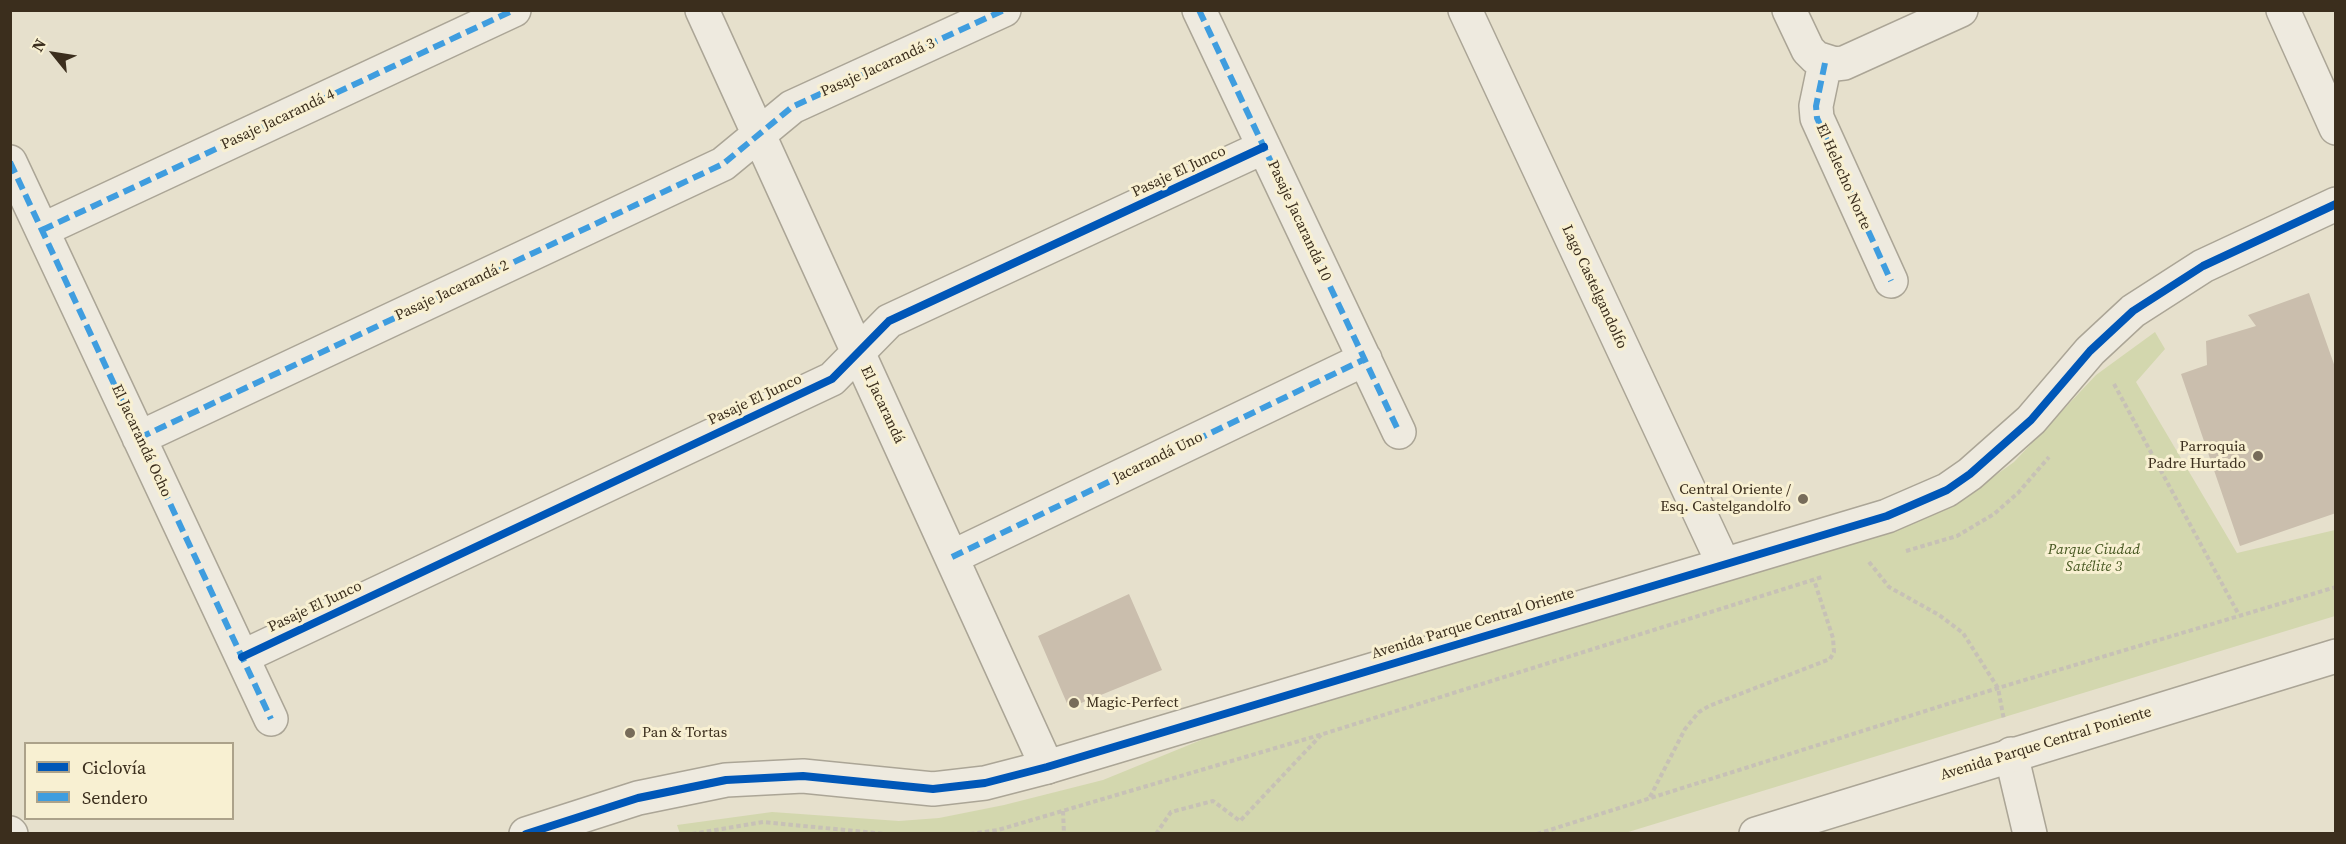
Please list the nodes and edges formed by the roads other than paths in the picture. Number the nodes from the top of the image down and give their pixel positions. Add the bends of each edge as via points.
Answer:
1 (514, 10) edge
2 (702, 10) edge
3 (1004, 10) edge
4 (1199, 10) edge
5 (1465, 10) edge
6 (1789, 10) edge
7 (1961, 10) edge
8 (2283, 10) edge
9 (1826, 63) junction
10 (2336, 128) edge
11 (758, 135) junction
12 (1264, 147) junction
13 (10, 162) edge
14 (2336, 204) edge
15 (42, 230) junction
16 (1891, 281) dead end
17 (858, 353) junction
18 (1365, 359) junction
19 (1399, 432) dead end
20 (139, 438) junction
21 (951, 557) junction
22 (1723, 563) junction
23 (2336, 656) edge
24 (242, 657) junction
25 (271, 719) dead end
26 (2011, 754) junction
27 (1047, 766) junction
28 (526, 834) edge
29 (1756, 834) edge
30 (2030, 834) edge

1 - 15 street, Pasaje Jacarandá 4
2 - 11 street, El Jacarandá
3 - 11 street, Pasaje Jacarandá 3 via 792,107
4 - 12 street, Pasaje Jacarandá 10
5 - 22 street, Lago Castelgandolfo
6 - 9 street via 1808,50
7 - 9 street via 1844,63
8 - 10 street
9 - 16 street, El Helecho Norte via 1817,118
11 - 17 street, El Jacarandá
11 - 20 street, Pasaje Jacarandá 2 via 723,164
12 - 17 street, Pasaje El Junco via 889,321
12 - 18 street, Pasaje Jacarandá 10
13 - 15 street, El Jacarandá Ocho
14 - 22 street, Avenida Parque Central Oriente via 2203,266 2133,311 2090,351 2031,420 1947,490 1887,516
15 - 20 street, El Jacarandá Ocho
17 - 21 street, El Jacarandá
17 - 24 street, Pasaje El Junco via 832,379
18 - 19 street, Pasaje Jacarandá 10
18 - 21 street, Jacarandá Uno
20 - 24 street, El Jacarandá Ocho
21 - 27 street, El Jacarandá
22 - 27 street, Avenida Parque Central Oriente
23 - 26 street, Avenida Parque Central Poniente
24 - 25 street, El Jacarandá Ocho
26 - 29 street, Avenida Parque Central Poniente
26 - 30 street
27 - 28 street, Avenida Parque Central Oriente via 985,783 933,789 803,776 726,780 638,798

